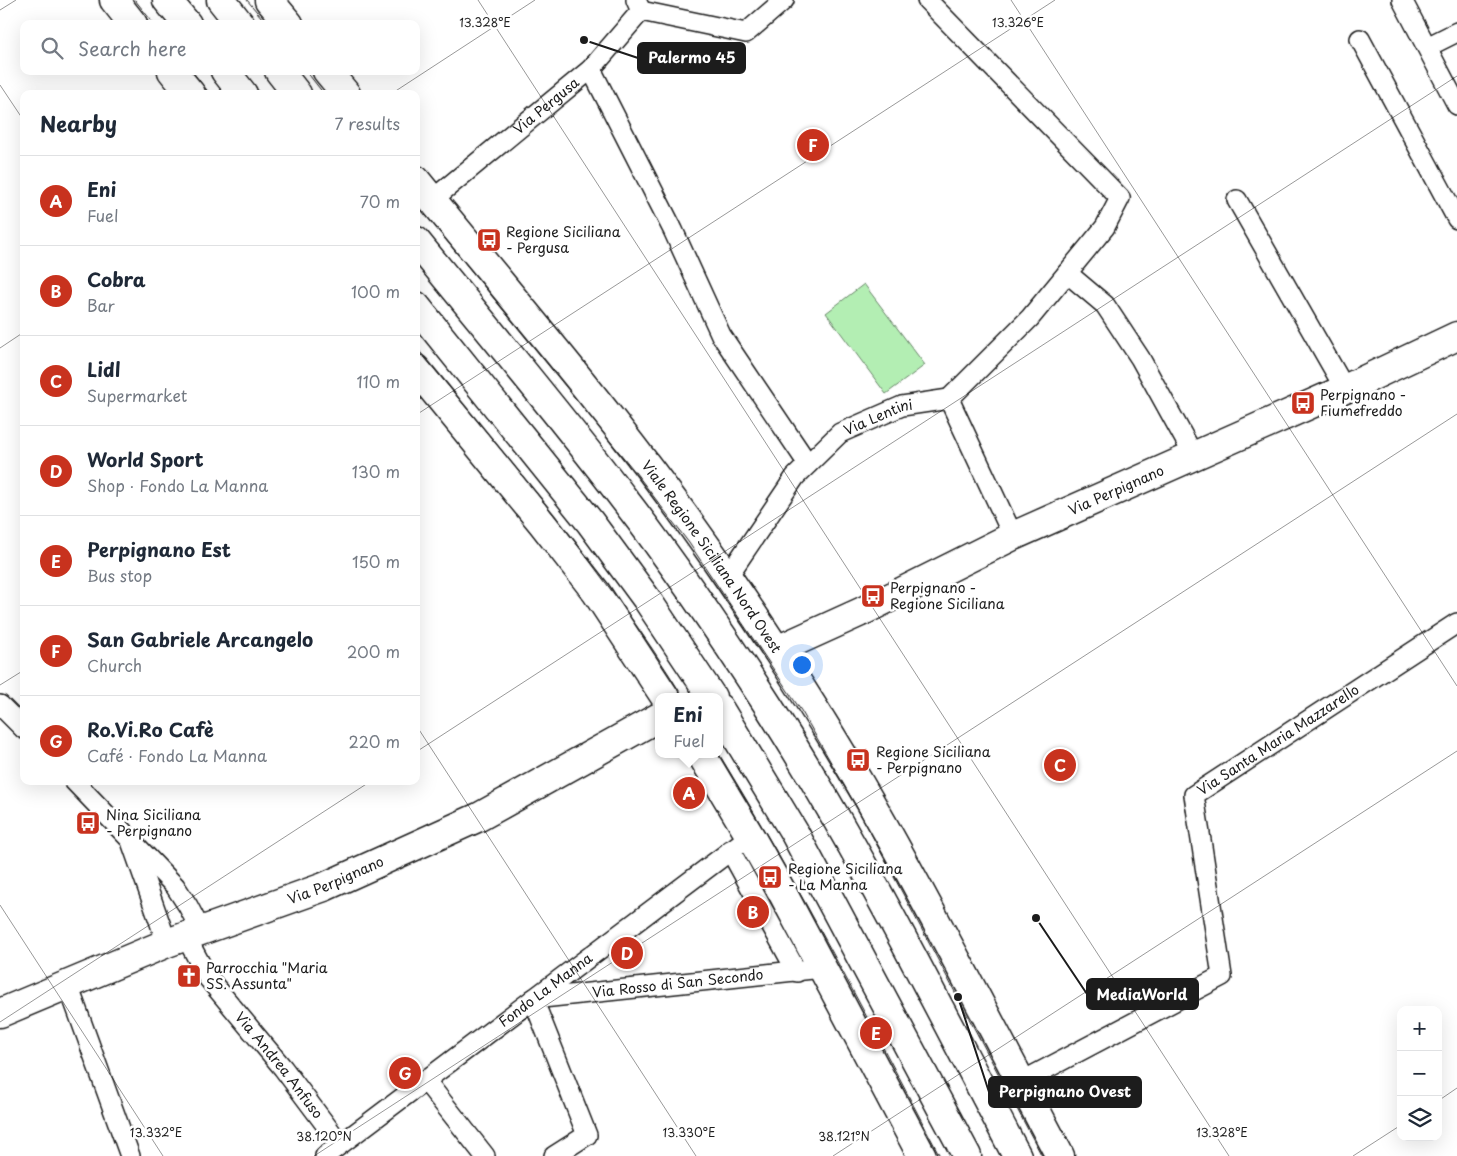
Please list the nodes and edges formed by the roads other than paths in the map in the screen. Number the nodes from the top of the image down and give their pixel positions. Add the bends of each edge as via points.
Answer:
1 (114, 0) edge
2 (167, 0) edge
3 (221, 0) edge
4 (269, 0) edge
5 (784, 0) edge
6 (927, 0) edge
7 (1402, 0) edge
8 (639, 6) edge
9 (130, 20) edge
10 (183, 20) edge
11 (237, 20) edge
12 (286, 20) edge
13 (1457, 32) edge
14 (1360, 39) dead end
15 (1427, 47) junction
16 (591, 69) junction
17 (175, 75) edge
18 (228, 75) edge
19 (282, 75) edge
20 (330, 75) edge
21 (187, 90) edge
22 (241, 90) edge
23 (294, 90) edge
24 (343, 90) edge
25 (1457, 105) edge
26 (424, 190) edge
27 (1236, 200) dead end
28 (1457, 219) edge
29 (420, 246) edge
30 (1067, 273) junction
31 (420, 311) edge
32 (1456, 339) edge
33 (420, 375) edge
34 (1345, 389) junction
35 (949, 399) junction
36 (1194, 456) junction
37 (808, 464) junction
38 (1014, 536) junction
39 (728, 576) junction
40 (1457, 623) edge
41 (777, 650) junction
42 (663, 693) edge
43 (709, 693) edge
44 (0, 705) edge
45 (723, 715) edge
46 (655, 719) edge
47 (20, 725) edge
48 (703, 758) edge
49 (78, 785) edge
50 (130, 838) junction
51 (740, 843) junction
52 (184, 937) junction
53 (810, 970) junction
54 (68, 985) junction
55 (533, 999) junction
56 (0, 1013) edge
57 (425, 1080) junction
58 (1020, 1082) junction
59 (340, 1144) junction
60 (130, 1156) edge
61 (325, 1156) edge
62 (485, 1156) edge
63 (554, 1156) edge
64 (922, 1156) edge
65 (967, 1156) edge
66 (1017, 1156) edge
67 (1060, 1156) edge

1 - 9 street
2 - 10 street
3 - 11 street
4 - 12 street
5 - 8 street via 746,33
6 - 30 street via 1120,198 1105,227
7 - 15 street
8 - 16 street, Via Pergusa
13 - 15 street
14 - 28 street
15 - 25 street
16 - 26 street, Via Pergusa
16 - 37 street via 673,230 721,334
17 - 21 street
18 - 22 street
19 - 23 street
20 - 24 street
26 - 39 street, Viale Regione Siciliana Nord Ovest via 619,429
27 - 34 street
29 - 66 street via 624,498 759,692 860,859
30 - 35 street via 1030,318
30 - 36 street via 1105,305 1140,358
31 - 43 street via 590,522
32 - 34 street, Via Perpignano
33 - 42 street via 596,592
34 - 36 street, Via Perpignano
35 - 37 street, Via Lentini via 902,406 840,433
35 - 38 street
36 - 38 street, Via Perpignano
37 - 39 street, Via Lentini via 794,477
38 - 41 street, Via Perpignano
39 - 41 street, Viale Regione Siciliana Nord Ovest
40 - 58 street, Via Santa Maria Mazzarello via 1194,795 1222,976
41 - 58 street, Viale Regione Siciliana Nord Ovest via 893,842
44 - 47 street
45 - 65 street via 794,832
46 - 52 street, Via Perpignano via 478,817 324,887
48 - 51 street
49 - 50 street
50 - 52 street
50 - 52 street via 175,886 188,906
51 - 53 street
51 - 55 street, Fondo La Manna
52 - 54 street, Via Perpignano
52 - 59 street, Via Andrea Anfuso via 208,978 283,1068
53 - 55 street, Via Rosso di San Secondo
53 - 64 street
54 - 56 street, Via Perpignano
54 - 60 street
55 - 57 street, Fondo La Manna
55 - 63 street via 587,1135
57 - 59 street, Fondo La Manna
57 - 62 street
58 - 67 street, Viale Regione Siciliana Nord Ovest
59 - 61 street, Fondo La Manna

